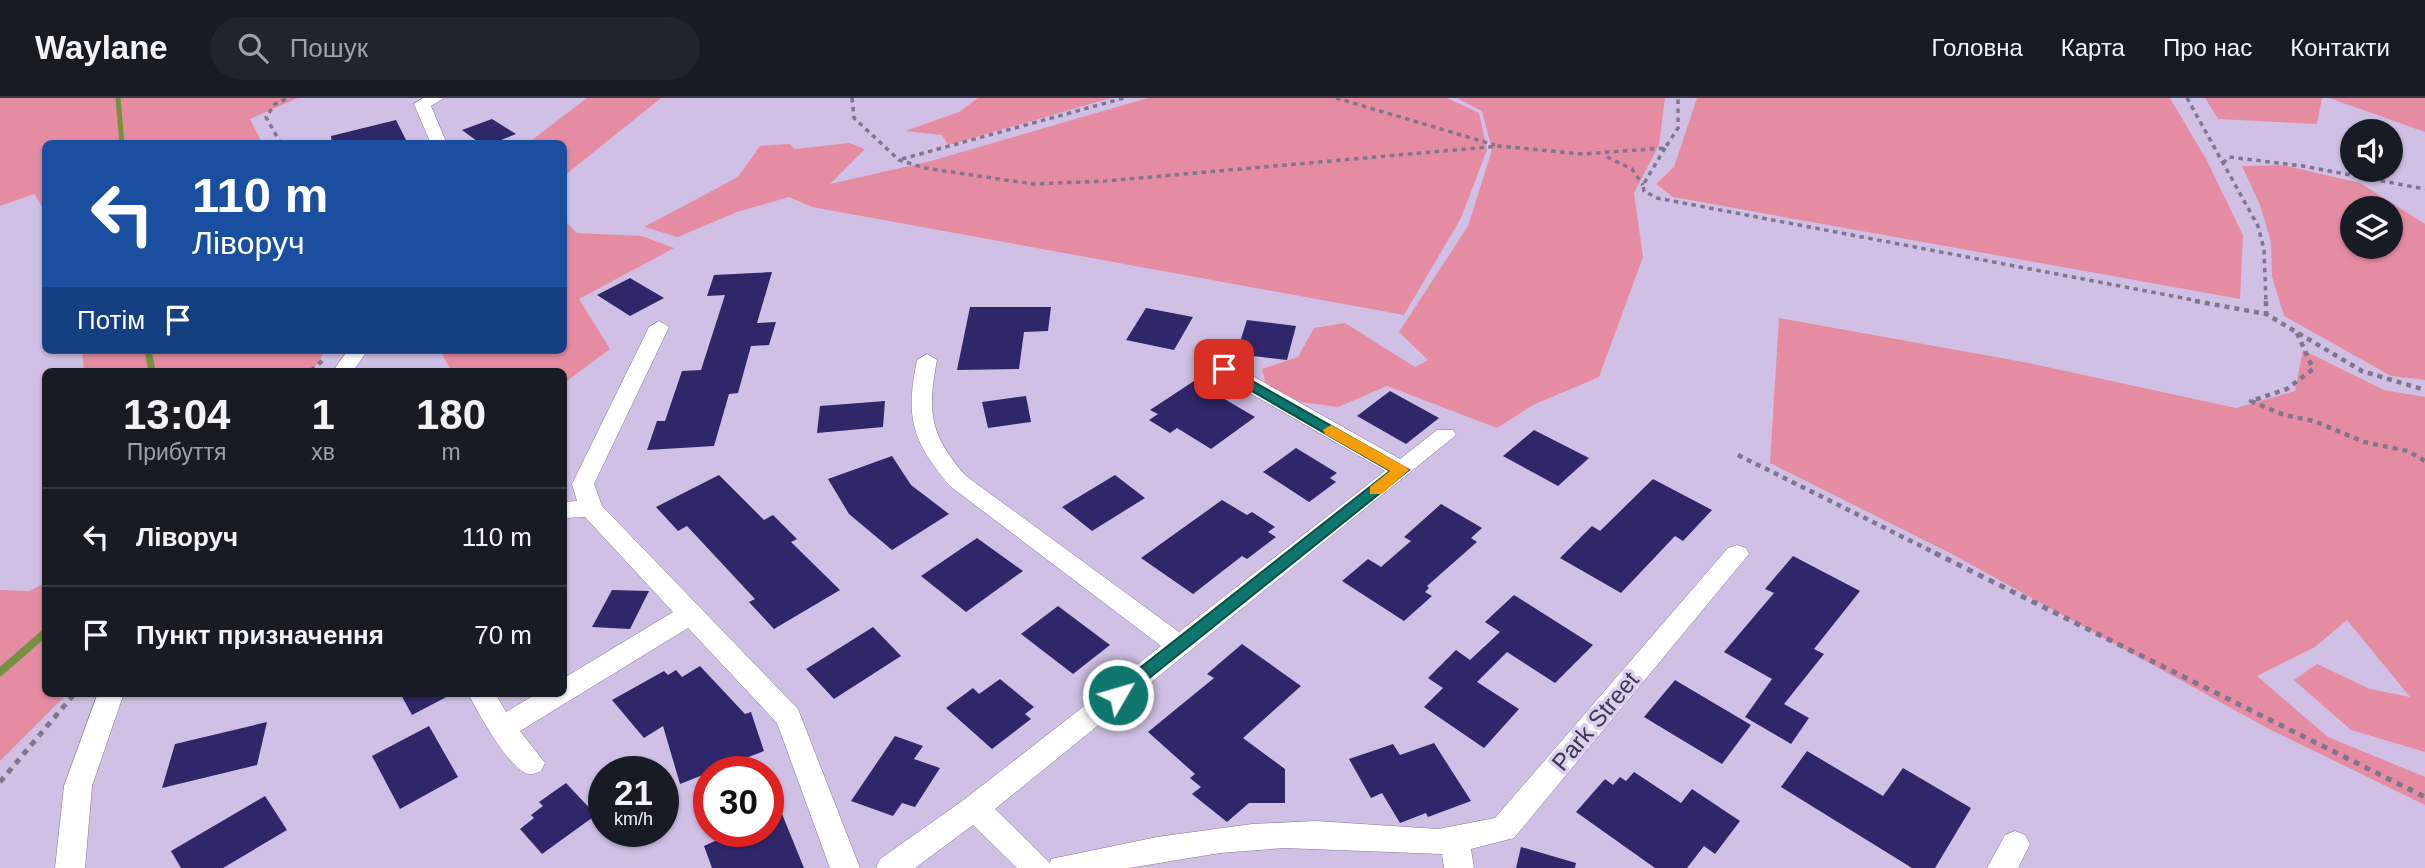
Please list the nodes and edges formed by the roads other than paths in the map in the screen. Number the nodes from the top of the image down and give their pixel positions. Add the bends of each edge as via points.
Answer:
1 (436, 98) edge
2 (437, 140) edge
3 (659, 327) dead end
4 (927, 360) dead end
5 (1224, 369) dead end
6 (1446, 435) dead end
7 (1401, 470) junction
8 (591, 509) junction
9 (567, 510) edge
10 (1737, 554) dead end
11 (690, 614) junction
12 (1180, 647) junction
13 (567, 689) edge
14 (110, 697) edge
15 (483, 697) dead end
16 (554, 697) edge
17 (502, 728) junction
18 (531, 762) dead end
19 (975, 808) junction
20 (1457, 854) edge
21 (70, 868) edge
22 (845, 868) edge
23 (891, 868) edge
24 (1037, 868) edge
25 (1062, 868) edge

1 - 2 street via 422,104
3 - 8 street via 583,484
4 - 12 street via 921,386 922,433 942,464 958,481
5 - 7 street
6 - 7 street
7 - 12 street
8 - 9 street
8 - 11 street
10 - 20 street, Park Street via 1504,829
11 - 13 street
11 - 22 street via 788,717
12 - 19 street
14 - 21 street via 78,786
15 - 17 street
16 - 17 street
17 - 18 street
19 - 23 street
19 - 24 street
20 - 25 street, Park Street via 1424,844 1318,834 1214,840

